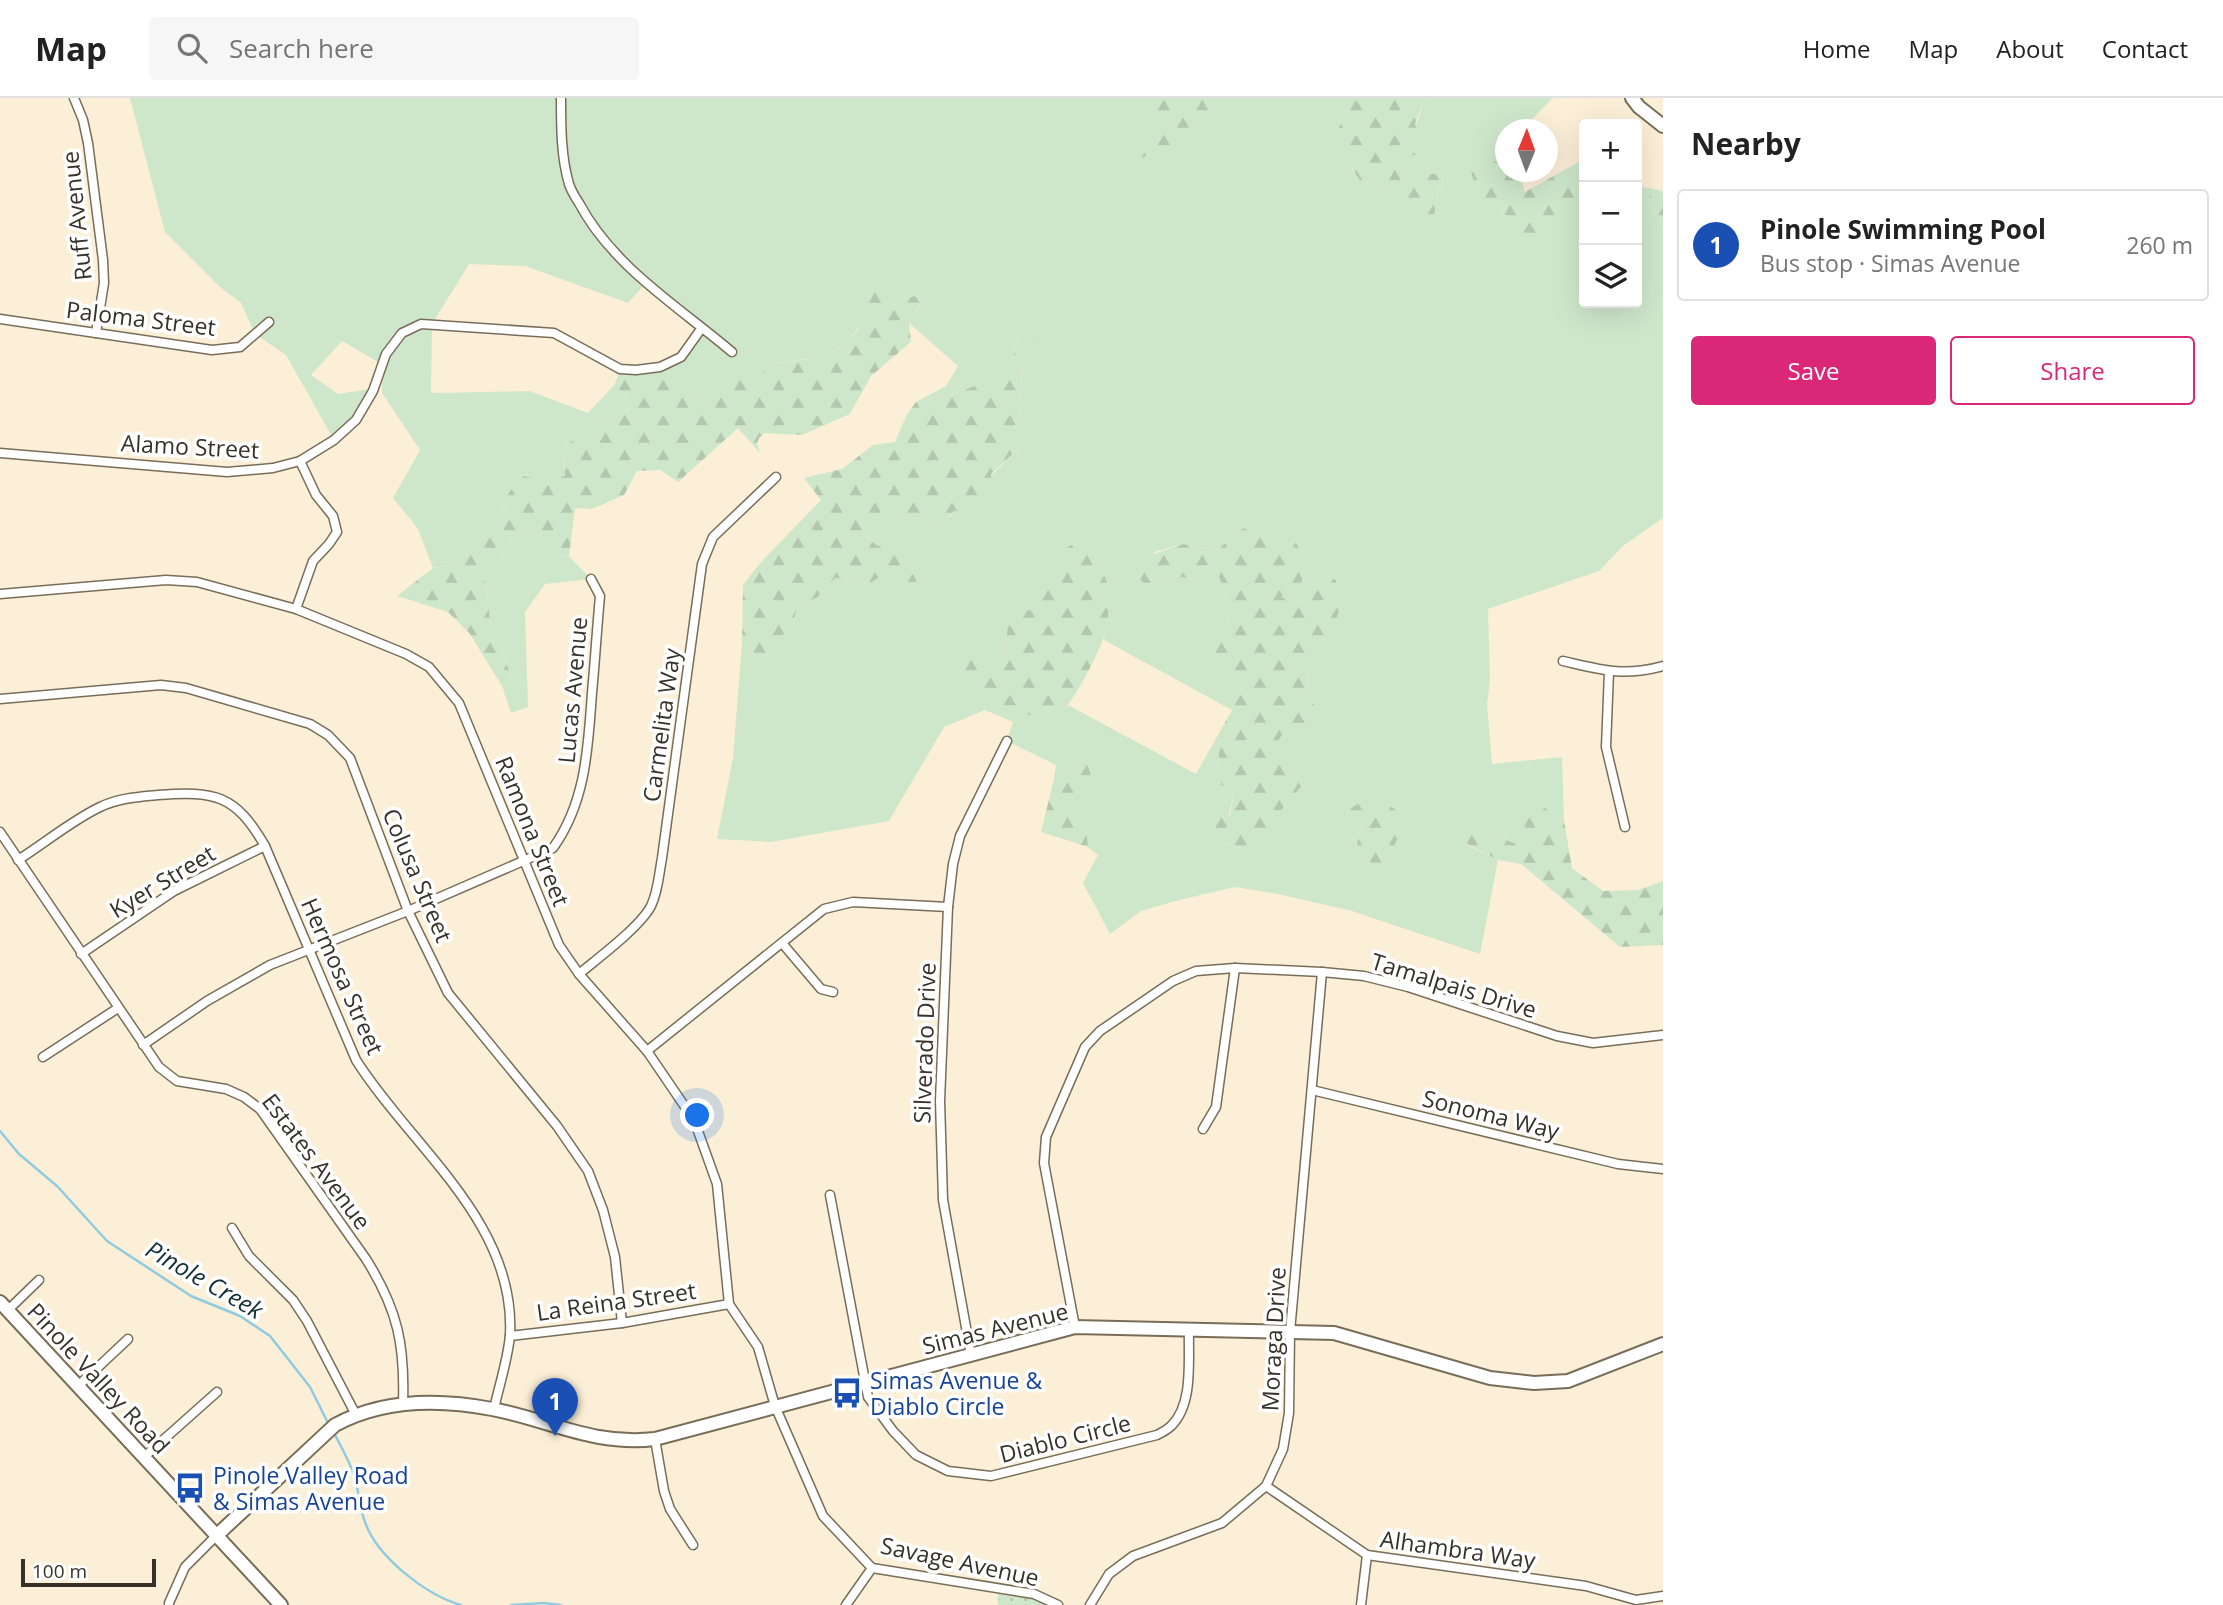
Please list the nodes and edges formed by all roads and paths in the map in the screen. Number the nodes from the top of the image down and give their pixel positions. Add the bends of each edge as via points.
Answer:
1 (74, 98) edge
2 (561, 98) edge
3 (1632, 98) edge
4 (1663, 126) edge
5 (0, 319) edge
6 (269, 322) dead end
7 (701, 329) junction
8 (96, 333) junction
9 (732, 352) dead end
10 (0, 453) edge
11 (300, 461) junction
12 (776, 477) dead end
13 (591, 579) dead end
14 (0, 594) edge
15 (296, 609) junction
16 (1563, 661) dead end
17 (1663, 666) edge
18 (1609, 673) junction
19 (0, 699) edge
20 (1007, 741) dead end
21 (1625, 827) dead end
22 (0, 832) edge
23 (265, 846) junction
24 (18, 860) junction
25 (523, 861) junction
26 (948, 907) junction
27 (408, 911) junction
28 (782, 943) junction
29 (309, 950) junction
30 (82, 954) junction
31 (1235, 968) junction
32 (1322, 972) junction
33 (579, 974) junction
34 (833, 992) dead end
35 (118, 1008) junction
36 (1663, 1035) edge
37 (143, 1045) junction
38 (647, 1051) junction
39 (43, 1057) dead end
40 (1312, 1090) junction
41 (1203, 1129) dead end
42 (1663, 1169) edge
43 (830, 1195) dead end
44 (232, 1228) dead end
45 (39, 1280) dead end
46 (729, 1304) junction
47 (4, 1306) edge
48 (622, 1323) junction
49 (1075, 1327) junction
50 (1189, 1329) junction
51 (1290, 1332) junction
52 (510, 1336) junction
53 (128, 1339) dead end
54 (1663, 1344) edge
55 (971, 1355) junction
56 (864, 1384) junction
57 (78, 1386) junction
58 (217, 1392) dead end
59 (403, 1404) junction
60 (775, 1406) junction
61 (494, 1409) junction
62 (354, 1415) junction
63 (655, 1439) junction
64 (144, 1457) junction
65 (1266, 1486) junction
66 (216, 1536) junction
67 (693, 1545) dead end
68 (1367, 1555) junction
69 (872, 1567) junction
70 (1663, 1596) edge
71 (169, 1603) dead end
72 (1636, 1603) edge
73 (281, 1605) edge
74 (846, 1605) edge
75 (1058, 1605) edge
76 (1090, 1605) edge
77 (1361, 1605) edge

1 - 8 street, Ruff Avenue via 88,143 103,260
2 - 7 street via 569,185 592,227 620,258
3 - 4 street
5 - 8 street, Paloma Street
6 - 8 street, Paloma Street via 240,347 212,350
7 - 9 street
7 - 11 street, Alamo Street via 681,357 660,367 636,370 620,369 554,333 421,324 402,332 386,354 356,421
10 - 11 street, Alamo Street via 227,472
11 - 15 street via 337,531 313,561
12 - 33 street, Carmelita Way via 713,537 702,564 662,858 650,908
13 - 25 street, Lucas Avenue via 600,596 587,761 566,830 553,848
14 - 15 street, Ramona Street via 166,580 197,582
15 - 25 street, Ramona Street via 429,667 459,703
16 - 18 street
17 - 18 street
18 - 21 street via 1606,747
19 - 27 street, Colusa Street via 160,685 186,688 310,724 350,758
20 - 26 street, Silverado Drive via 960,836
22 - 24 street, Estates Avenue
23 - 24 street, Hermosa Street via 250,821 233,806 197,792 111,802
23 - 29 street, Hermosa Street
23 - 30 street, Kyer Street via 174,891
24 - 30 street, Estates Avenue
25 - 27 street, Lucas Avenue
25 - 33 street, Ramona Street via 559,945
26 - 28 street via 853,902 824,909
26 - 55 street, Silverado Drive via 940,1101 943,1200
27 - 29 street, Lucas Avenue
27 - 48 street, Colusa Street via 448,993 588,1171 615,1256
28 - 34 street via 821,989
28 - 38 street
29 - 37 street, Lucas Avenue via 270,965 207,1001
29 - 52 street, Hermosa Street via 363,1070 479,1223 503,1281
30 - 35 street, Estates Avenue
31 - 32 street, Tamalpais Drive
31 - 41 street via 1216,1107
31 - 49 street, Tamalpais Drive via 1196,971 1173,981 1100,1031 1086,1047 1046,1137 1044,1163
32 - 36 street, Tamalpais Drive via 1408,987 1557,1036 1593,1043
32 - 40 street, Moraga Drive
33 - 38 street, Ramona Street
35 - 37 street, Estates Avenue
35 - 39 street
37 - 59 street, Estates Avenue via 177,1081 226,1090 260,1109 382,1285 400,1340
38 - 46 street, Ramona Street via 694,1120 717,1184
40 - 42 street, Sonoma Way via 1618,1164
40 - 51 street, Moraga Drive
43 - 56 street, Diablo Circle
44 - 62 street via 249,1256 300,1310
45 - 47 street
46 - 48 street, La Reina Street
46 - 60 street, Ramona Street via 758,1347
47 - 57 street, Pinole Valley Road
48 - 52 street, La Reina Street
49 - 50 street, Simas Avenue
49 - 55 street, Simas Avenue
50 - 51 street, Simas Avenue
50 - 56 street, Diablo Circle via 1183,1406 1172,1426 1157,1436 991,1476 947,1471 916,1455 868,1397
51 - 54 street, Simas Avenue via 1334,1333 1490,1378 1534,1383 1568,1381
51 - 65 street, Moraga Drive via 1289,1413 1283,1449
52 - 61 street, Hermosa Street
53 - 57 street
55 - 56 street, Simas Avenue
56 - 60 street, Simas Avenue
57 - 64 street, Pinole Valley Road
58 - 64 street
59 - 61 street, Simas Avenue via 452,1403
59 - 62 street, Simas Avenue
60 - 63 street, Simas Avenue
60 - 69 street, Savage Avenue via 823,1516
61 - 63 street, Simas Avenue via 595,1437
62 - 66 street, Simas Avenue via 317,1440
63 - 67 street via 670,1509
64 - 66 street, Pinole Valley Road
65 - 68 street, Alhambra Way
65 - 76 street, Moraga Drive via 1222,1523 1133,1556 1109,1574
66 - 71 street, Simas Avenue via 186,1567
66 - 73 street, Pinole Valley Road
68 - 72 street, Alhambra Way via 1586,1586
68 - 77 street
69 - 74 street
69 - 75 street, Savage Avenue via 1034,1594
70 - 72 street, Alhambra Way

